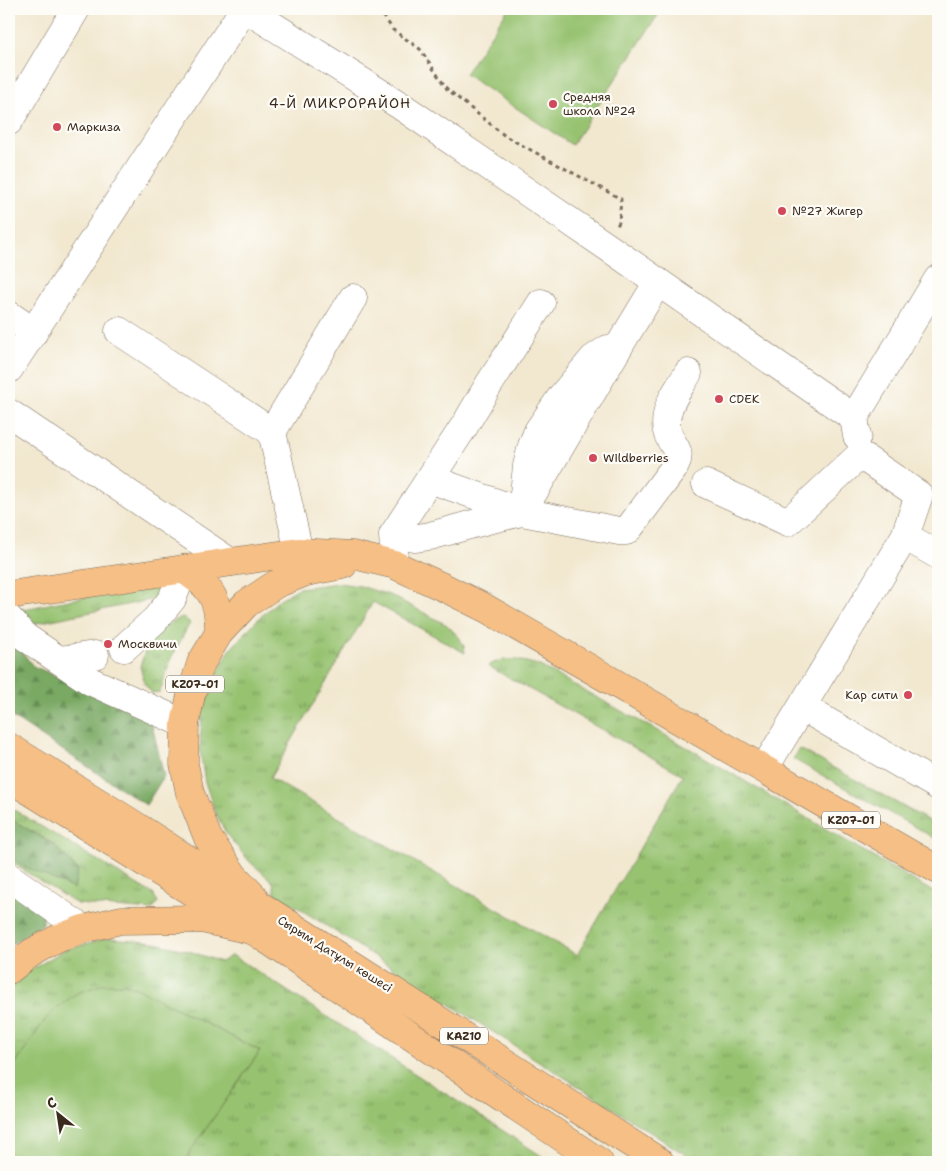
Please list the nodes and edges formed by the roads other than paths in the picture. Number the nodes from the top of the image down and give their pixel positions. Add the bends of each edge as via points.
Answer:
1 (76, 9) edge
2 (245, 9) edge
3 (9, 119) edge
4 (938, 279) edge
5 (658, 282) junction
6 (353, 298) dead end
7 (541, 303) dead end
8 (9, 315) edge
9 (34, 332) junction
10 (119, 332) dead end
11 (9, 370) edge
12 (688, 373) dead end
13 (9, 413) edge
14 (854, 418) junction
15 (272, 432) junction
16 (860, 455) junction
17 (430, 479) junction
18 (706, 484) dead end
19 (522, 512) junction
20 (393, 535) junction
21 (905, 536) junction
22 (299, 552) junction
23 (938, 555) edge
24 (230, 562) junction
25 (395, 565) junction
26 (184, 569) junction
27 (9, 595) edge
28 (9, 620) edge
29 (219, 633) junction
30 (124, 648) dead end
31 (95, 655) dead end
32 (59, 660) junction
33 (802, 707) junction
34 (185, 724) junction
35 (9, 747) edge
36 (764, 769) junction
37 (9, 778) edge
38 (938, 786) edge
39 (938, 870) edge
40 (9, 876) edge
41 (261, 921) junction
42 (83, 929) junction
43 (9, 970) edge
44 (599, 1162) edge
45 (660, 1162) edge

1 - 3 street
2 - 5 street via 401,106
2 - 9 street
4 - 14 street
5 - 14 street
5 - 19 street
6 - 15 street
7 - 17 street
8 - 9 street
9 - 11 street
10 - 15 street
12 - 19 street via 667,415 666,430 677,448 678,459 626,531
13 - 24 street
14 - 16 street
15 - 22 street
16 - 18 street via 788,522
16 - 21 street via 919,495
17 - 19 street
17 - 20 street
19 - 20 street via 430,536
20 - 25 street
21 - 23 street
21 - 33 street
22 - 24 main road, KZ07-01
22 - 25 main road, KZ07-01 via 353,554
24 - 26 main road, KZ07-01
25 - 29 main road, KZ07-01 via 341,565 306,572 276,584 246,604
25 - 36 main road, KZ07-01 via 487,609
26 - 27 main road, KZ07-01
26 - 29 main road via 213,597 219,614
26 - 30 street via 172,599 155,620
28 - 32 street via 26,637
29 - 34 main road, KZ07-01 via 201,663
31 - 32 street
32 - 34 street via 90,681
33 - 36 street
33 - 38 street
34 - 41 main road, KZ07-01 via 184,764 190,793 208,838
35 - 41 main road, Сырым Датұлы көшесі / KAZ10 via 130,823
36 - 39 main road, KZ07-01
37 - 41 main road, Сырым Датұлы көшесі / KAZ10
40 - 42 street
41 - 42 main road via 121,920
41 - 44 main road, Сырым Датұлы көшесі / KAZ10
41 - 45 main road, Сырым Датұлы көшесі / KAZ10
42 - 43 main road via 31,953

